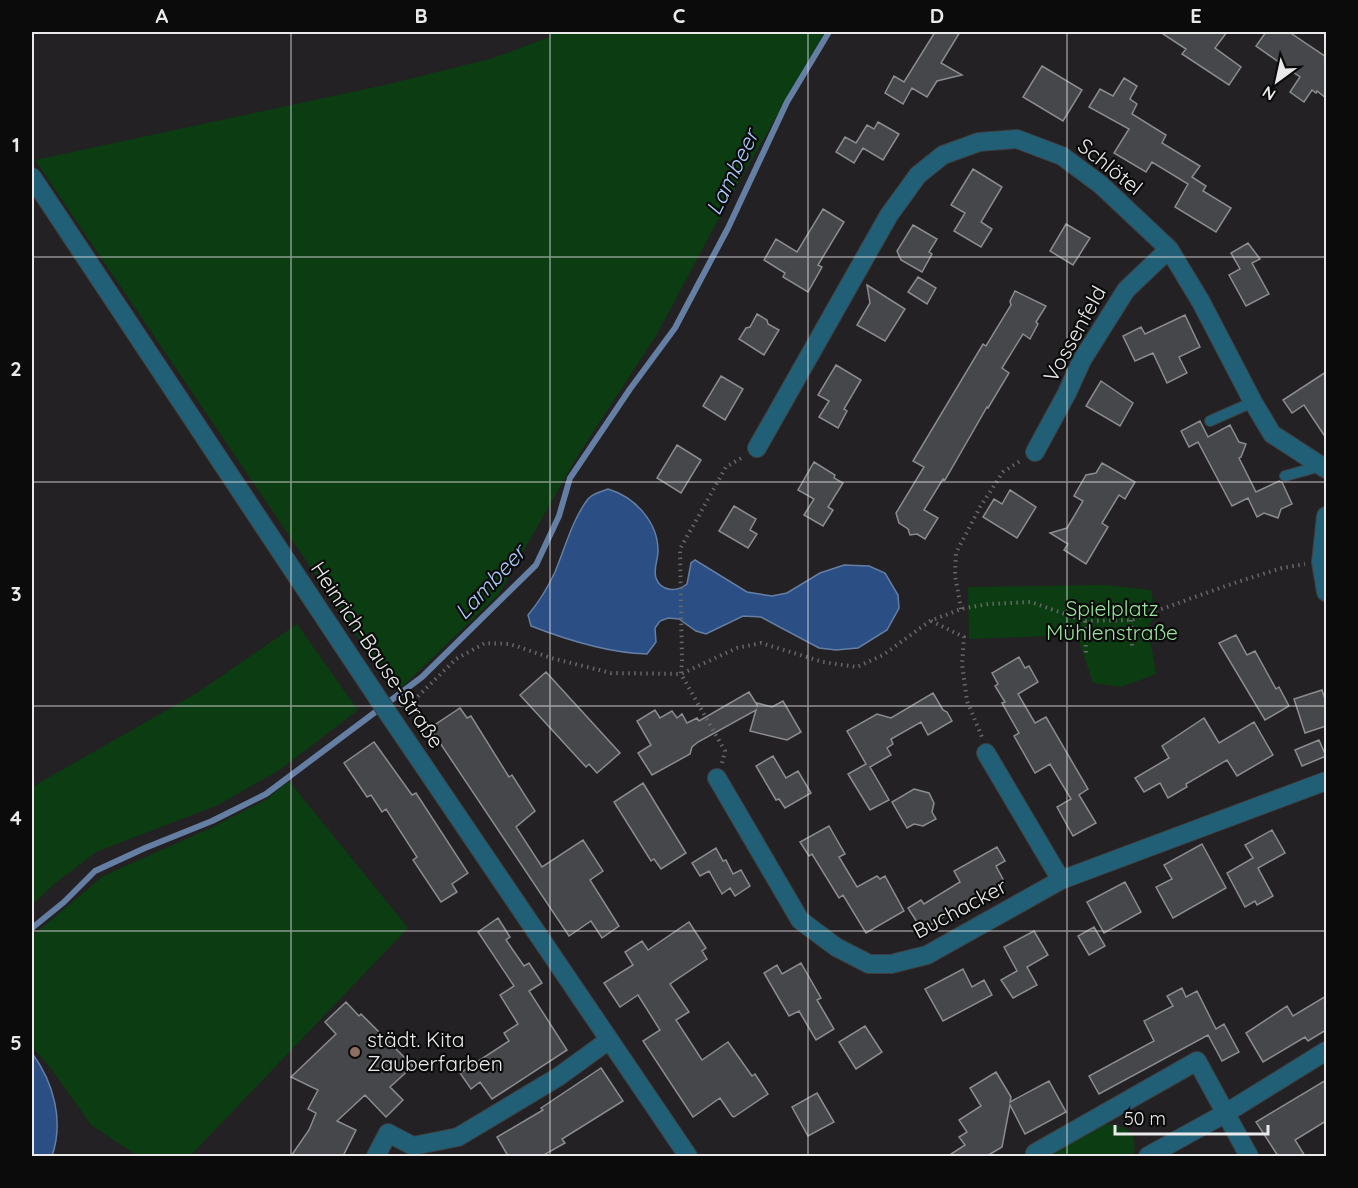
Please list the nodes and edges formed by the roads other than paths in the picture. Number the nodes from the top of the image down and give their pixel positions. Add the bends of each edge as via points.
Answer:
1 (32, 177) edge
2 (1169, 249) junction
3 (1253, 402) junction
4 (1210, 421) dead end
5 (757, 448) road end
6 (1035, 452) road end
7 (1324, 467) edge
8 (1286, 476) dead end
9 (1326, 516) edge
10 (1326, 592) edge
11 (986, 753) road end
12 (717, 778) road end
13 (1326, 782) edge
14 (1061, 880) junction
15 (609, 1040) junction
16 (1326, 1051) edge
17 (1226, 1113) junction
18 (1034, 1155) edge
19 (376, 1156) edge
20 (688, 1156) edge
21 (1148, 1156) edge
22 (1249, 1156) edge

1 - 15 street, Heinrich-Bause-Straße
2 - 3 street, Schlötel
2 - 5 street, Schlötel via 1101,185 1062,156 1017,139 979,142 943,155 918,175 890,215
2 - 6 street, Vossenfeld via 1126,290 1082,360
3 - 4 lane
3 - 7 street, Schlötel via 1272,434
7 - 8 lane
9 - 10 street via 1321,562
11 - 14 street
12 - 14 street, Buchacker via 800,920 836,947 869,964 891,964 927,955
13 - 14 street, Buchacker
15 - 19 street via 558,1077 458,1137 413,1146 388,1133
15 - 20 street, Heinrich-Bause-Straße
16 - 17 street
17 - 18 street via 1197,1060
17 - 21 street
17 - 22 street

